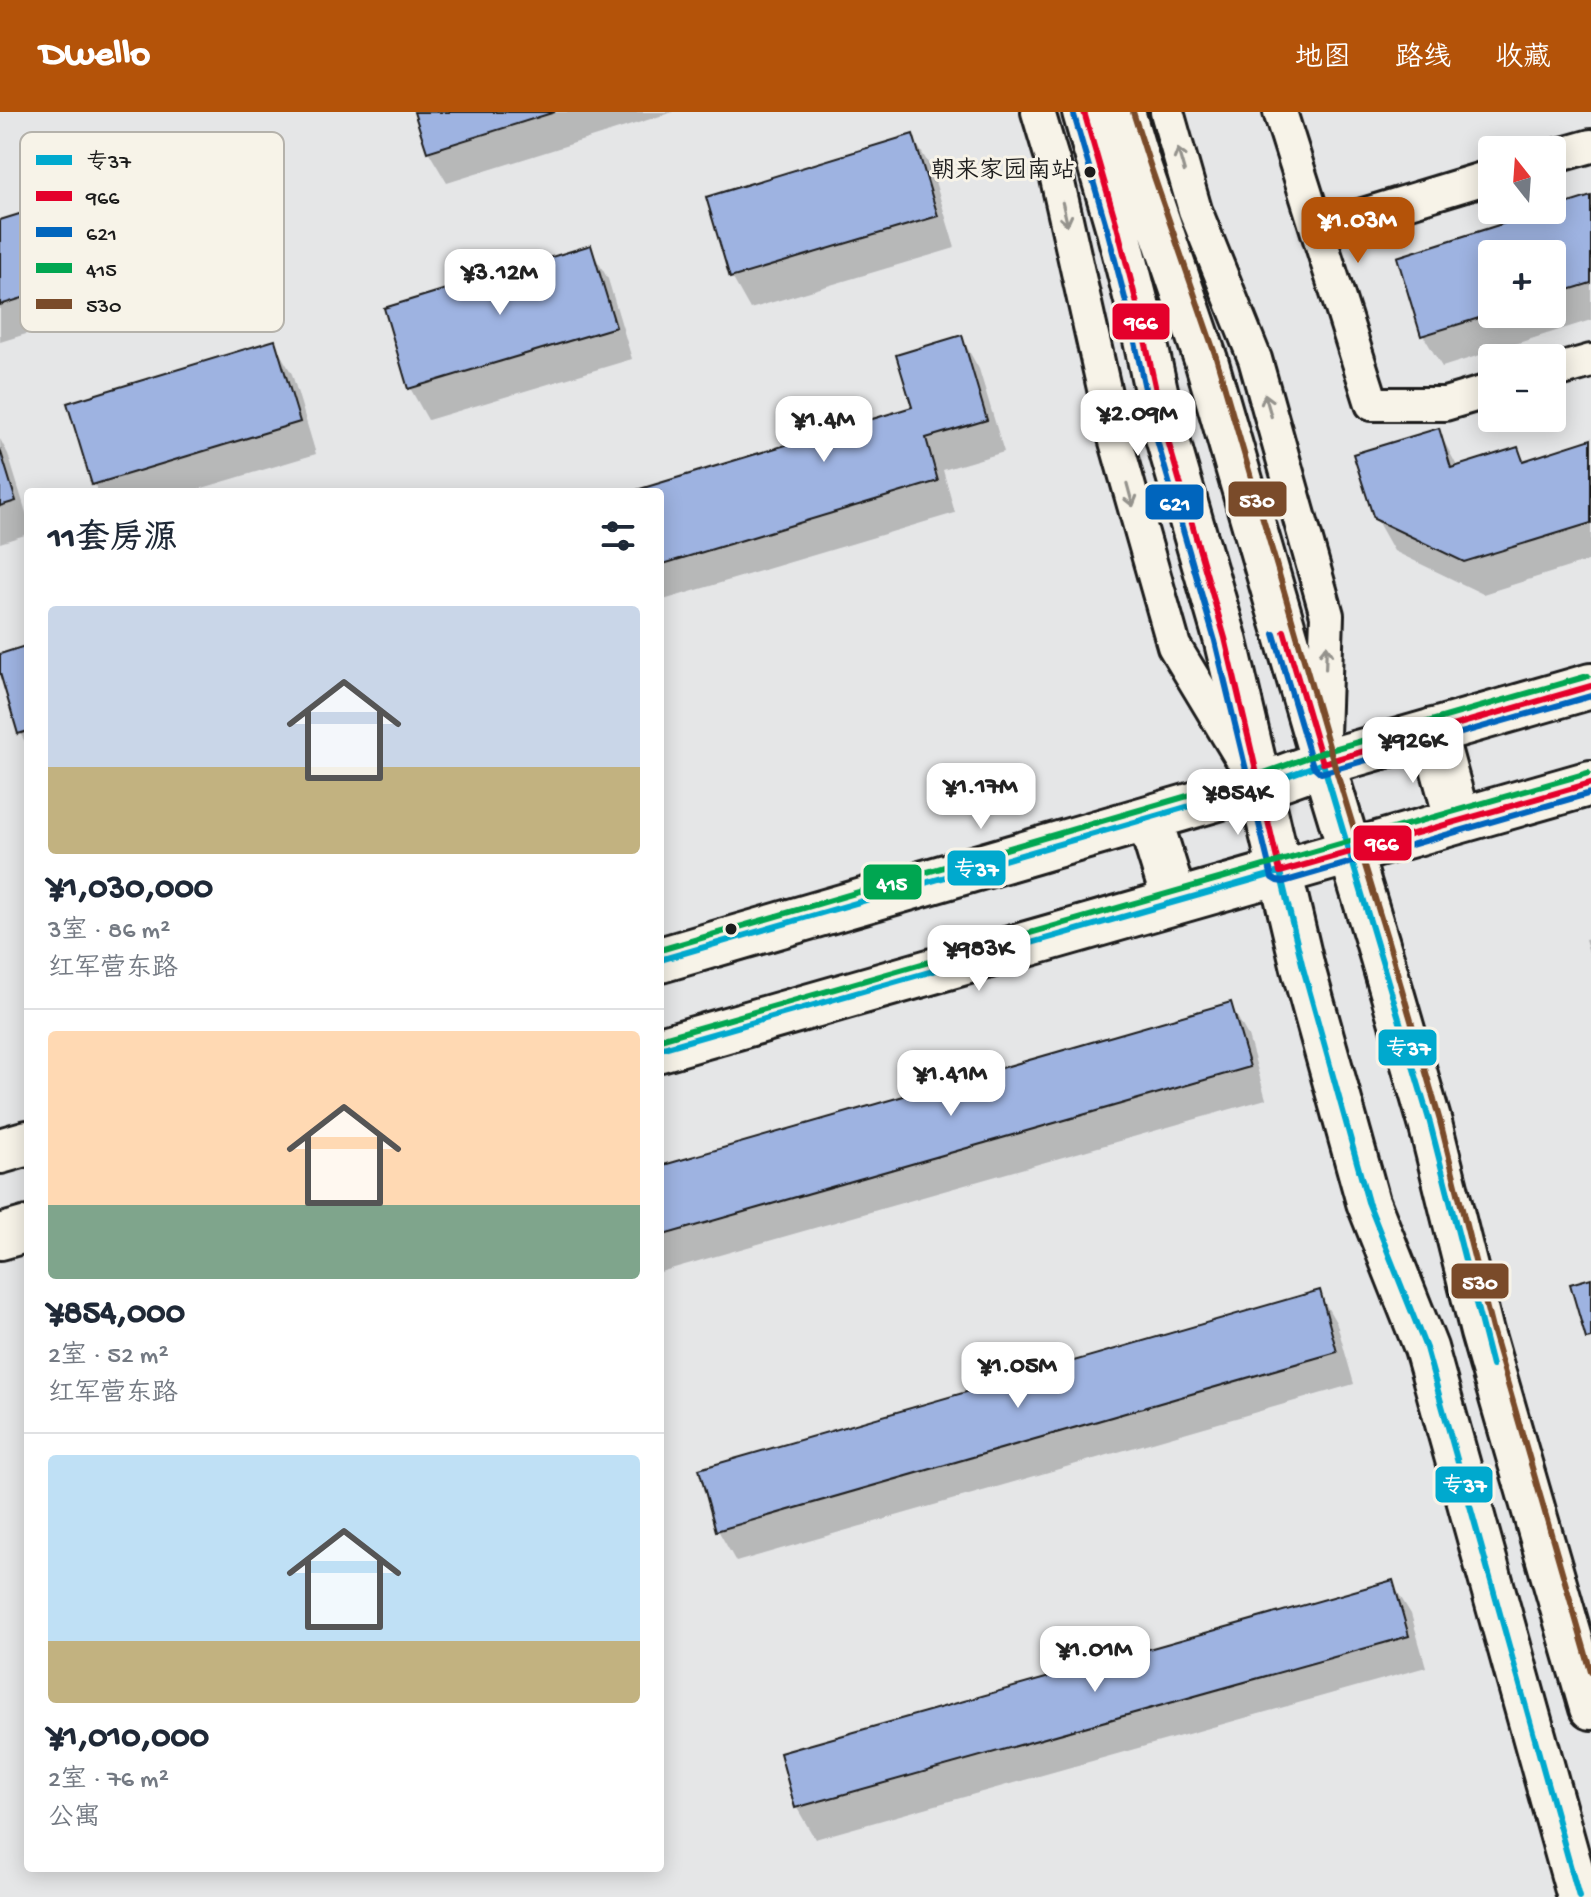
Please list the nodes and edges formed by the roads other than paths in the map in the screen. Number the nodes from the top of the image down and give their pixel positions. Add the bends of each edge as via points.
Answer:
1 (1038, 112) edge
2 (1084, 112) edge
3 (1123, 112) edge
4 (1167, 112) edge
5 (1280, 112) edge
6 (1591, 146) edge
7 (1566, 153) edge
8 (1478, 180) edge
9 (1317, 229) junction
10 (1591, 361) edge
11 (1566, 368) edge
12 (1478, 394) edge
13 (1591, 686) edge
14 (1433, 731) junction
15 (1323, 763) junction
16 (1591, 783) edge
17 (1259, 786) junction
18 (1149, 818) junction
19 (1458, 821) junction
20 (1350, 852) junction
21 (1280, 872) junction
22 (1175, 902) junction
23 (664, 959) edge
24 (664, 1048) edge
25 (24, 1144) edge
26 (0, 1151) edge
27 (24, 1230) edge
28 (0, 1237) edge
29 (1591, 1708) edge
30 (1579, 1897) edge

1 -> 17 street via 1115,438 1174,646
2 - 17 street via 1138,308 1164,427 1225,638
3 - 15 street via 1206,360
15 -> 4 street via 1327,615 1255,359 1195,210
5 - 9 street
6 - 7 street
8 - 9 street
9 - 12 street via 1372,404 1445,404
10 - 11 street
13 - 14 main road
14 - 15 main road
14 - 19 main road
15 - 17 main road
15 - 20 street
16 - 19 main road
17 - 18 main road
17 - 21 street
18 - 22 main road
18 - 23 main road
19 - 20 main road
20 - 21 main road
20 - 29 street
21 - 22 main road
21 - 30 street via 1368,1202 1426,1348
22 - 24 main road
25 - 26 main road
27 - 28 main road

